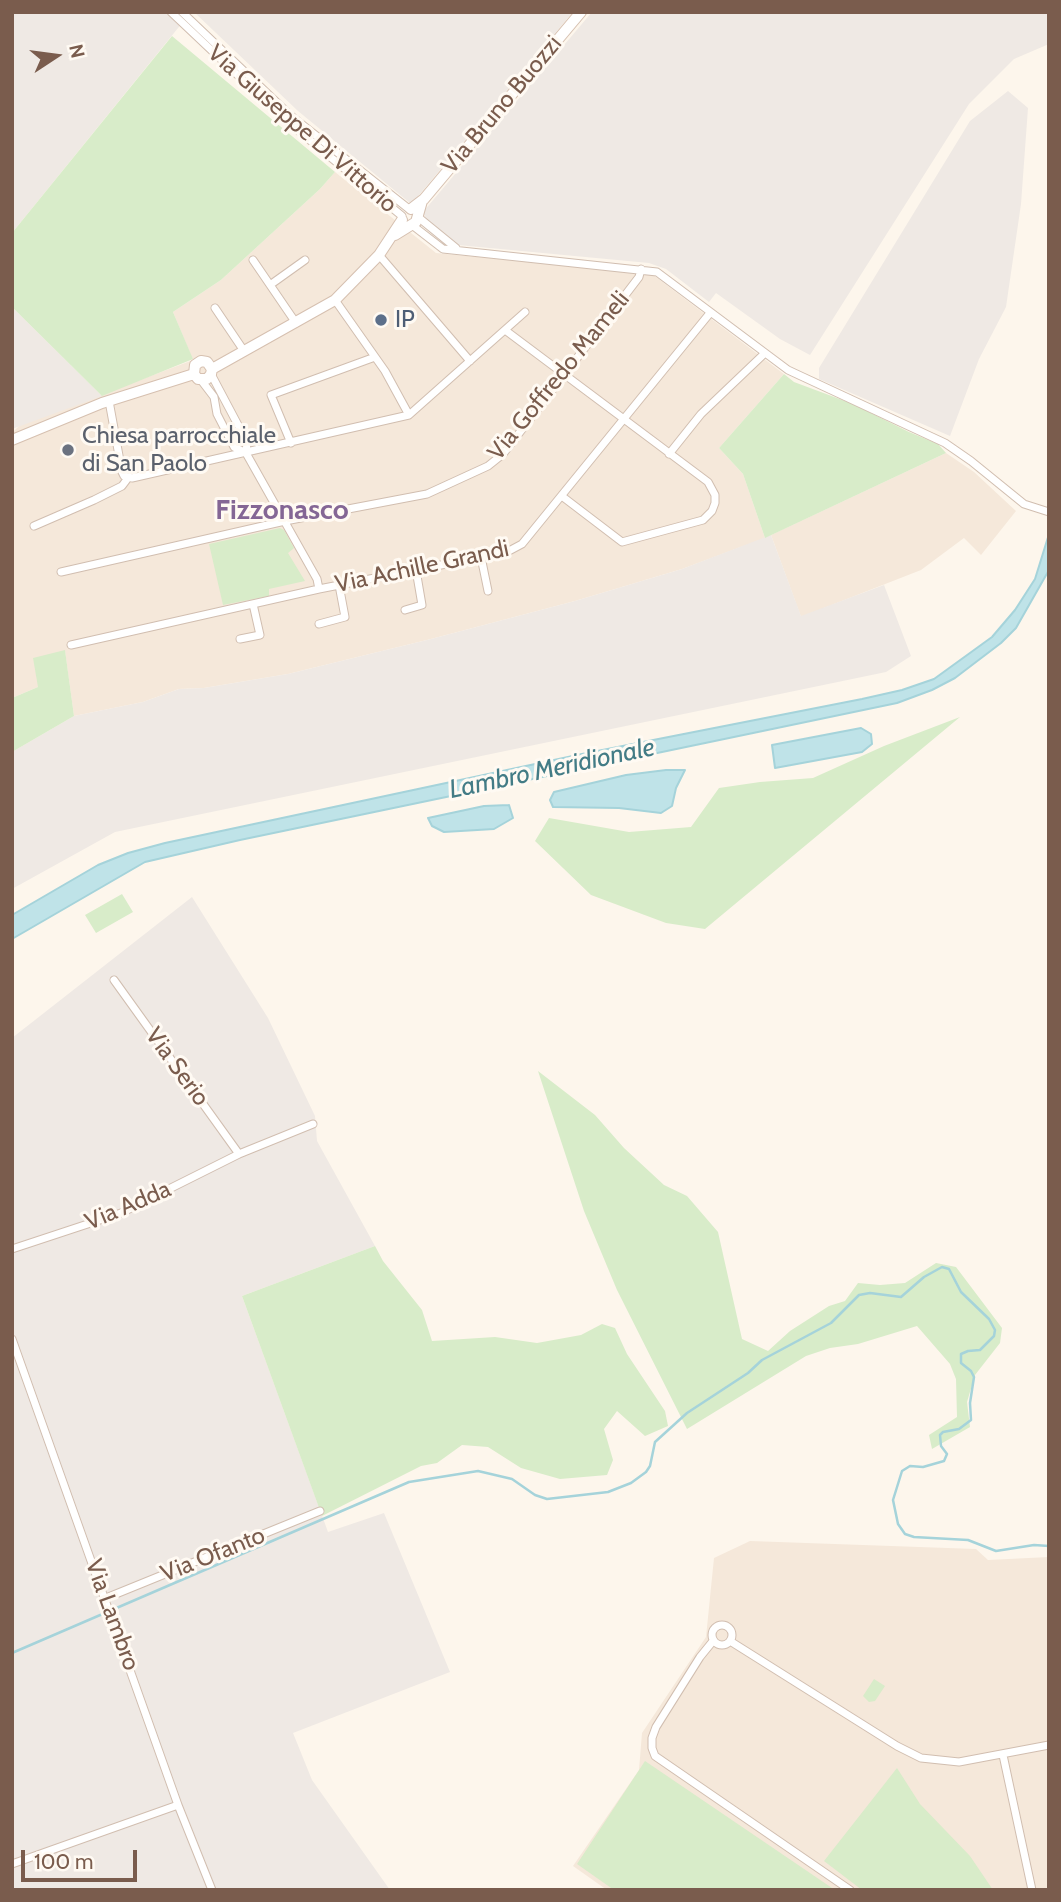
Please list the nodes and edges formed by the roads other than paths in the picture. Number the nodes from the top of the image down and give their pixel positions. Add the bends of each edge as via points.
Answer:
1 (171, 12) edge
2 (581, 12) edge
3 (182, 15) edge
4 (342, 156) junction
5 (336, 164) junction
6 (410, 217) junction
7 (379, 254) junction
8 (253, 260) dead end
9 (305, 260) dead end
10 (641, 269) junction
11 (270, 285) junction
12 (335, 300) junction
13 (215, 308) dead end
14 (524, 312) dead end
15 (710, 313) junction
16 (296, 323) junction
17 (505, 330) junction
18 (244, 351) junction
19 (765, 353) junction
20 (375, 357) junction
21 (470, 361) junction
22 (205, 374) junction
23 (564, 375) junction
24 (109, 401) junction
25 (409, 415) junction
26 (625, 420) junction
27 (12, 440) edge
28 (291, 443) junction
29 (246, 453) junction
30 (669, 454) junction
31 (128, 478) junction
32 (563, 497) junction
33 (1049, 512) edge
34 (285, 522) junction
35 (34, 526) dead end
36 (481, 557) junction
37 (416, 570) junction
38 (61, 572) dead end
39 (339, 585) junction
40 (320, 589) junction
41 (488, 591) dead end
42 (254, 604) junction
43 (405, 610) dead end
44 (319, 624) dead end
45 (240, 639) dead end
46 (71, 645) dead end
47 (114, 980) dead end
48 (313, 1124) dead end
49 (239, 1154) junction
50 (12, 1249) edge
51 (12, 1339) edge
52 (320, 1511) dead end
53 (107, 1600) junction
54 (713, 1641) junction
55 (730, 1641) junction
56 (1049, 1745) edge
57 (1003, 1755) junction
58 (178, 1805) junction
59 (12, 1864) edge
60 (212, 1890) edge
61 (850, 1890) edge
62 (1032, 1890) edge

1 - 3 street, Via Giuseppe Di Vittorio
2 - 6 main road, Via Bruno Buozzi
3 - 4 street, Via Giuseppe Di Vittorio via 290,115
3 - 5 street, Via Giuseppe Di Vittorio via 283,118
4 - 5 street
4 - 6 street, Via Giuseppe Di Vittorio
5 - 6 street, Via Giuseppe Di Vittorio
6 - 7 main road, Via Bruno Buozzi
6 - 10 street via 443,249
7 - 12 main road, Via Bruno Buozzi
7 - 21 street
8 - 11 street
9 - 11 street
10 - 15 street via 657,272
10 - 23 street, Via Goffredo Mameli
11 - 16 street
12 - 16 main road, Via Bruno Buozzi
12 - 20 street
13 - 18 street
14 - 17 street
15 - 19 street
15 - 26 street, Via Achille Grandi
16 - 18 main road, Via Bruno Buozzi
17 - 21 street
17 - 23 street
18 - 22 main road, Via Bruno Buozzi
19 - 30 street via 701,414
19 - 33 street via 802,378 945,443 1024,504
20 - 25 street
20 - 28 street via 271,395
21 - 25 street
22 - 24 main road, Via Bruno Buozzi
22 - 29 street via 247,442
22 - 29 street via 217,414 234,447
23 - 26 street
23 - 34 street, Via Goffredo Mameli via 503,454 488,466 427,494
24 - 27 main road, Via Bruno Buozzi
24 - 31 street via 121,472
25 - 28 street
26 - 30 street
26 - 32 street, Via Achille Grandi
28 - 29 street
29 - 31 street
29 - 34 street
30 - 32 street via 712,488 715,503 703,520 622,542
31 - 35 street via 122,486
32 - 36 street, Via Achille Grandi via 522,544
34 - 38 street, Via Goffredo Mameli
34 - 40 street
36 - 37 street, Via Achille Grandi
36 - 41 street
37 - 39 street, Via Achille Grandi
37 - 43 street via 422,606
39 - 40 street, Via Achille Grandi
39 - 44 street via 345,617
40 - 42 street, Via Achille Grandi
42 - 45 street via 260,635
42 - 46 street, Via Achille Grandi
47 - 49 street, Via Serio
48 - 49 street, Via Adda
49 - 50 street, Via Adda via 121,1213
51 - 53 street, Via Lambro
52 - 53 street, Via Ofanto
53 - 58 street, Via Lambro
54 - 55 street via 722,1645
54 - 55 street via 714,1628 723,1624 732,1632
54 - 61 street via 656,1727 652,1748 662,1763
55 - 57 street via 920,1758 959,1762
56 - 57 street
57 - 62 street
58 - 59 street
58 - 60 street, Via Lambro

